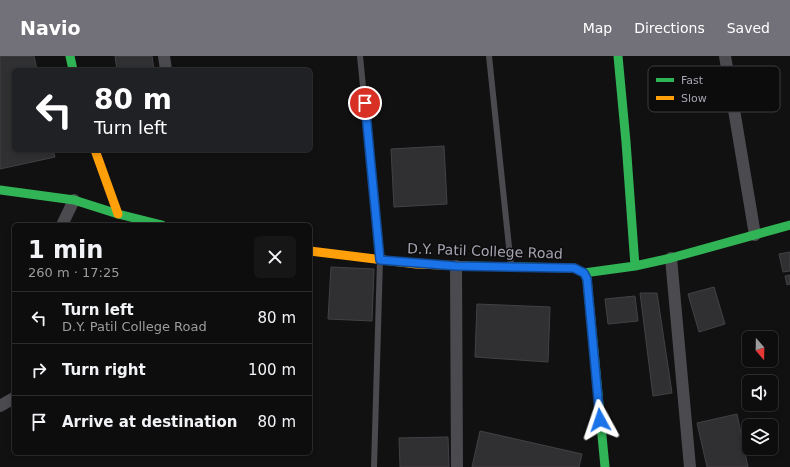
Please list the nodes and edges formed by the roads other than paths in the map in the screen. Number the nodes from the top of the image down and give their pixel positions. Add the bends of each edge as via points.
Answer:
1 (70, 56) edge
2 (164, 56) edge
3 (360, 56) edge
4 (490, 56) edge
5 (618, 56) edge
6 (725, 56) edge
7 (727, 66) edge
8 (73, 68) edge
9 (166, 68) edge
10 (734, 112) edge
11 (96, 152) edge
12 (0, 190) edge
13 (74, 200) junction
14 (118, 214) junction
15 (63, 223) edge
16 (154, 223) edge
17 (790, 225) edge
18 (755, 235) junction
19 (312, 251) edge
20 (671, 258) junction
21 (380, 260) junction
22 (456, 266) junction
23 (635, 266) junction
24 (511, 267) junction
25 (584, 273) junction
26 (12, 399) edge
27 (0, 406) edge
28 (374, 467) edge
29 (457, 467) edge
30 (605, 467) edge
31 (690, 467) edge

1 - 8 street
2 - 9 street
3 - 21 lane
4 - 24 lane
5 - 23 street
6 - 7 street
10 - 18 street
11 - 14 street
12 - 13 street
13 - 14 street
13 - 15 street
14 - 16 street
17 - 18 street
18 - 20 street
19 - 21 street, D.Y. Patil College Road
20 - 23 street
20 - 31 street
21 - 22 street, D.Y. Patil College Road
21 - 28 lane
22 - 24 street, D.Y. Patil College Road
22 - 29 street
23 - 25 street
24 - 25 street, D.Y. Patil College Road via 574,268
25 - 30 street via 587,279
26 - 27 street

